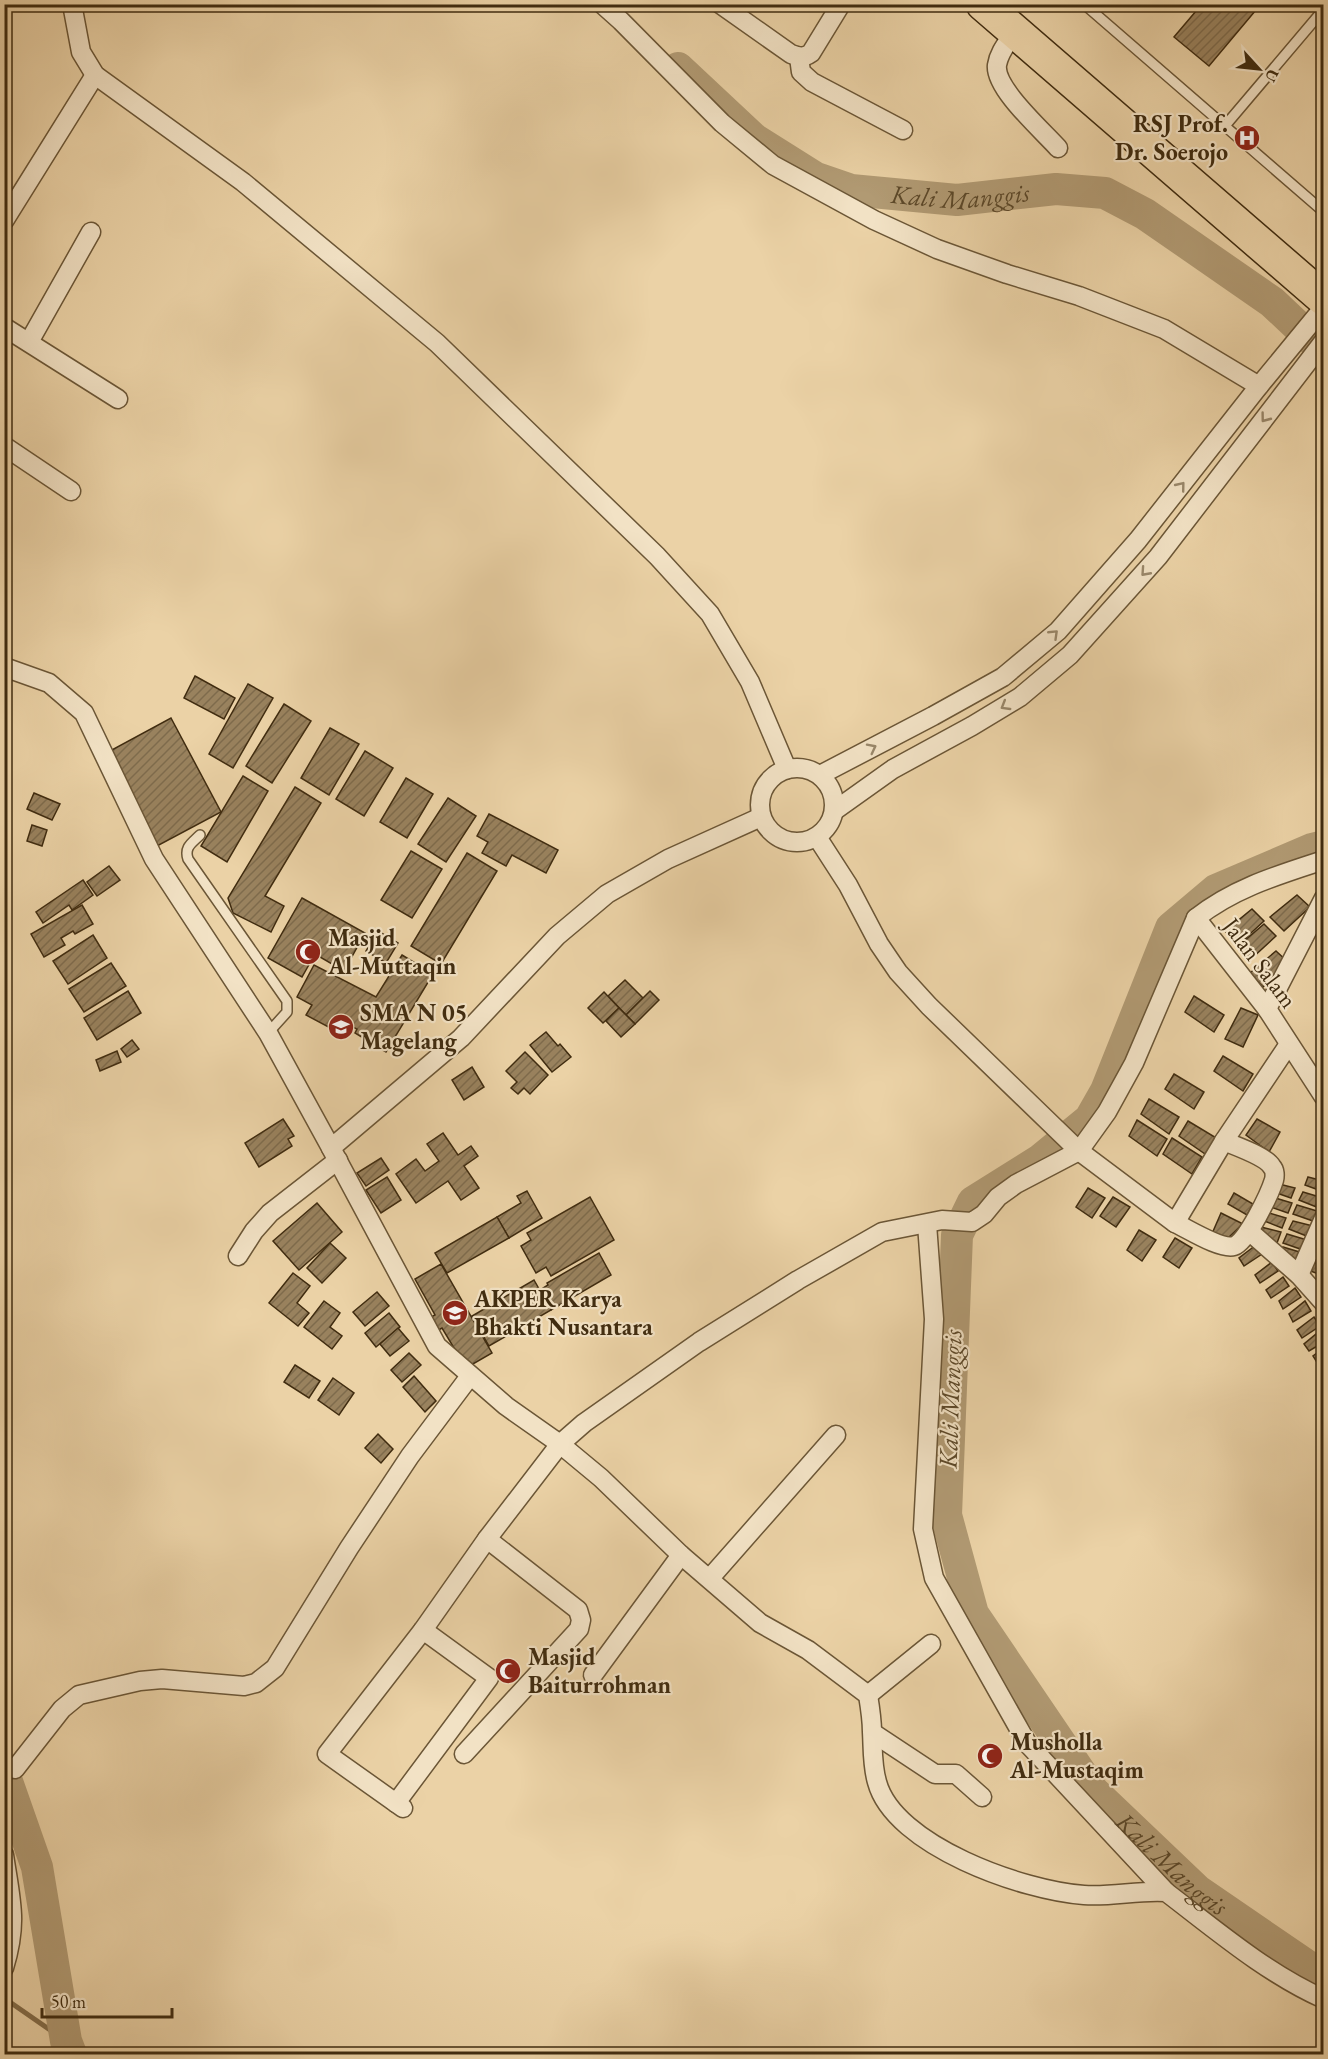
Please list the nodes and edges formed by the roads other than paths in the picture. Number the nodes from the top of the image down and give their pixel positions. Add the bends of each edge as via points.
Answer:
1 (72, 4) edge
2 (602, 4) edge
3 (720, 4) edge
4 (841, 4) edge
5 (983, 4) edge
6 (1084, 4) edge
7 (1323, 9) edge
8 (1015, 31) junction
9 (799, 57) junction
10 (95, 75) junction
11 (1224, 127) junction
12 (903, 130) dead end
13 (1058, 148) dead end
14 (1323, 212) edge
15 (4, 221) edge
16 (91, 232) dead end
17 (1323, 307) edge
18 (1317, 311) edge
19 (4, 327) edge
20 (1323, 341) edge
21 (29, 342) junction
22 (1259, 386) junction
23 (118, 399) dead end
24 (4, 446) edge
25 (1199, 463) junction
26 (1222, 476) junction
27 (71, 491) dead end
28 (4, 667) edge
29 (787, 769) junction
30 (820, 775) junction
31 (834, 811) junction
32 (761, 817) junction
33 (200, 835) dead end
34 (817, 837) junction
35 (1323, 860) edge
36 (1323, 898) edge
37 (1196, 918) junction
38 (1267, 1009) junction
39 (267, 1033) junction
40 (1289, 1044) junction
41 (1323, 1098) edge
42 (1224, 1141) junction
43 (1076, 1149) junction
44 (335, 1154) junction
45 (1323, 1218) edge
46 (935, 1222) junction
47 (1175, 1223) junction
48 (1249, 1231) junction
49 (238, 1256) dead end
50 (1299, 1275) junction
51 (1323, 1303) edge
52 (470, 1376) junction
53 (836, 1435) dead end
54 (561, 1444) junction
55 (487, 1539) junction
56 (681, 1555) junction
57 (710, 1578) junction
58 (423, 1630) junction
59 (931, 1644) dead end
60 (593, 1675) dead end
61 (868, 1695) junction
62 (873, 1733) junction
63 (464, 1754) dead end
64 (15, 1769) dead end
65 (982, 1797) dead end
66 (4, 1855) edge
67 (1166, 1892) junction
68 (4, 1968) edge
69 (1323, 1999) edge

1 - 10 street via 81,52
2 - 22 street via 722,123 773,165 937,249 1164,329
3 - 9 street
4 - 9 street via 811,52
5 - 8 highway
6 - 11 lane
7 - 11 lane
8 - 13 street via 1000,53 999,77 1009,94
8 - 18 highway
9 - 12 street via 801,72 812,82
10 - 15 street
10 - 29 street via 243,182 437,343 657,556 710,614 750,682
11 - 14 lane
16 - 21 street
17 - 18 street
18 - 22 street
19 - 21 street
20 -> 26 street
21 - 23 street
22 - 25 street
24 - 27 street
25 - 26 street
30 -> 25 street via 1003,677 1029,656 1058,631
26 -> 31 street via 1158,557 1061,662 1020,697 892,769
28 - 39 street via 49,683 84,713 154,859
29 - 30 street via 799,768
29 - 32 street via 776,774 764,788
30 - 31 street via 832,791
31 - 34 street
32 - 34 street via 784,840 807,841
32 - 44 street via 668,859 607,894 557,936 461,1038
33 - 39 lane via 188,847 188,859 287,1001 287,1012
34 - 43 street via 898,972
35 - 37 street via 1251,885 1215,902
36 - 38 street
37 - 38 street, Jalan Salam
37 - 43 street via 1134,1064 1107,1112
38 - 40 street, Jalan Salam
39 - 44 street
40 - 41 street, Jalan Salam
40 - 42 street
42 - 47 street
42 - 48 street via 1273,1167 1275,1177
43 - 46 street via 1016,1184 972,1222
43 - 47 street
44 - 49 street via 270,1213
44 - 52 street via 437,1346
45 - 50 street
46 - 54 street via 882,1232 798,1280 690,1349 584,1423
46 - 67 street via 934,1319 922,1529 934,1578 1028,1743
47 - 48 street via 1222,1246 1233,1247 1242,1242
48 - 50 street
50 - 51 street
52 - 54 street
52 - 64 street via 410,1456 266,1677 244,1686 162,1679 140,1681 79,1695 62,1709
53 - 57 street
54 - 55 street
54 - 56 street
55 - 58 street
55 - 63 street via 578,1610 581,1620 579,1629
56 - 57 street
56 - 60 street
57 - 61 street via 760,1623 808,1650
58 - 58 street via 327,1754 400,1805 489,1678
59 - 61 street
61 - 62 street
62 - 65 street via 935,1774 956,1774
62 - 67 street via 877,1782 889,1807 946,1853 1034,1887 1105,1896
66 - 68 street via 13,1919
67 - 69 street via 1298,1988

